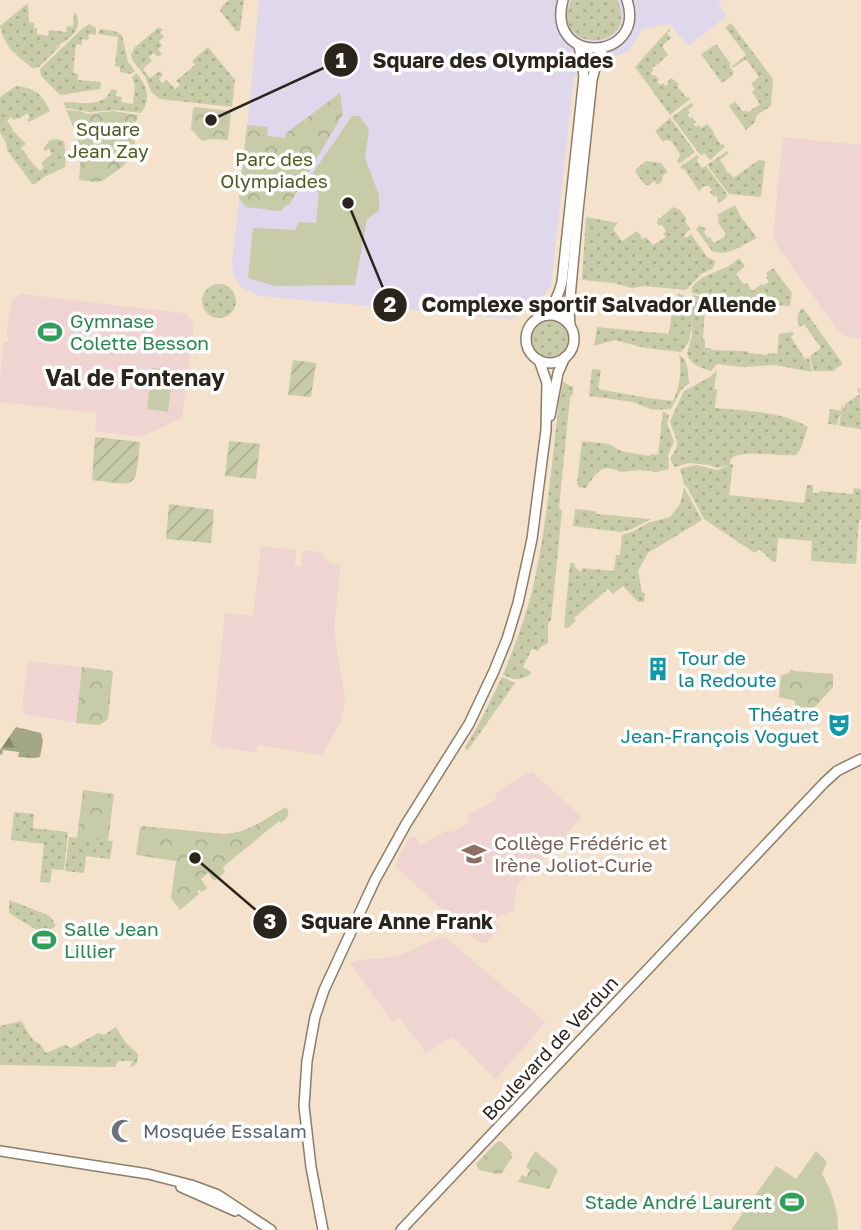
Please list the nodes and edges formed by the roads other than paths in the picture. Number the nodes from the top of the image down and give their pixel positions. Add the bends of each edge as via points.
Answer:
1 (564, 0) edge
2 (627, 0) edge
3 (579, 45) junction
4 (603, 48) junction
5 (546, 315) junction
6 (570, 325) junction
7 (565, 357) junction
8 (539, 360) junction
9 (546, 430) junction
10 (861, 759) edge
11 (0, 1151) edge
12 (271, 1230) edge
13 (323, 1230) edge
14 (401, 1230) edge

1 - 3 main road via 562,25
2 - 4 main road via 630,16 626,30 617,42
3 - 4 main road
3 - 5 main road via 584,76 562,282
4 - 6 main road via 590,97
5 - 6 main road via 561,317
5 - 8 main road via 533,322 526,336 527,349
6 - 7 main road via 573,346
7 - 8 main road via 553,363
7 - 9 main road
8 - 9 main road via 547,383
9 - 13 main road via 532,540 518,603 495,670 469,724 375,880 315,1017 304,1106
10 - 14 main road, Boulevard de Verdun via 824,783
11 - 12 main road via 163,1178

